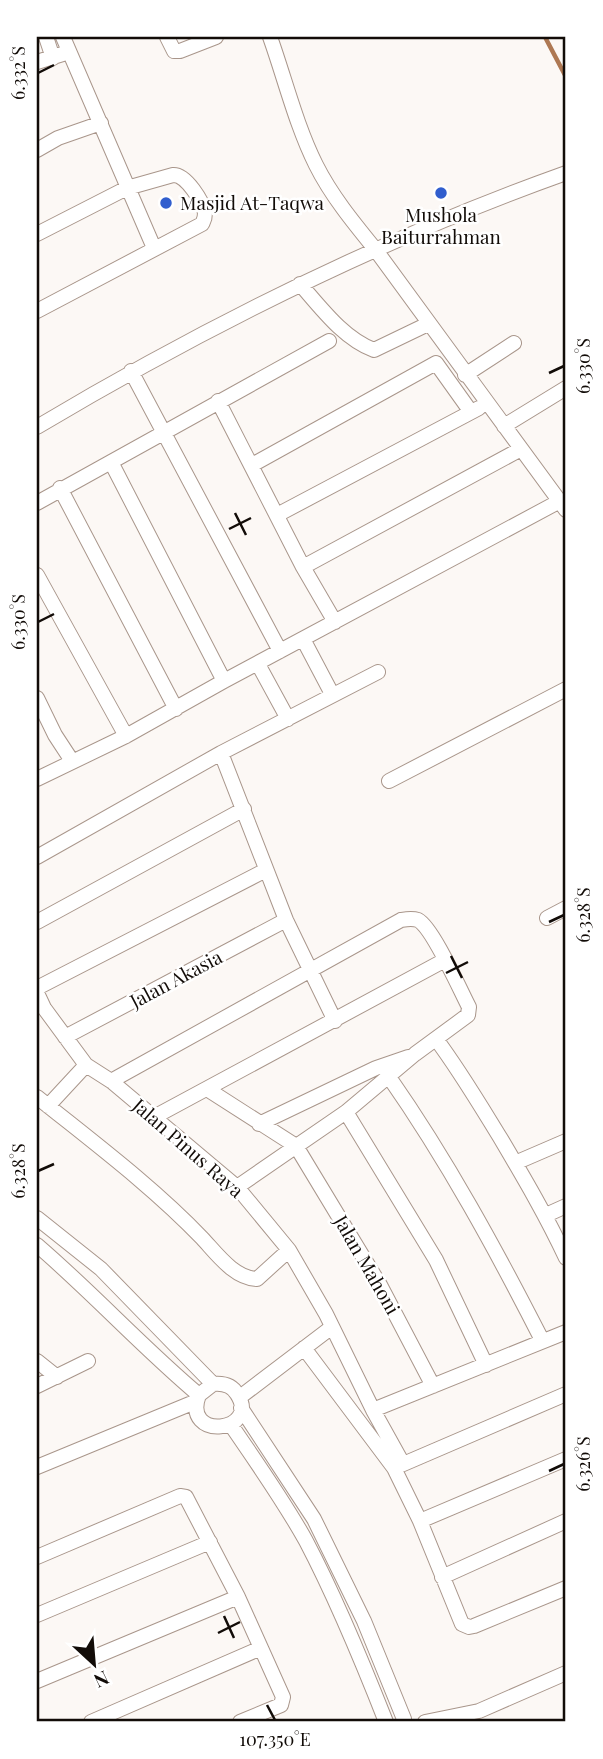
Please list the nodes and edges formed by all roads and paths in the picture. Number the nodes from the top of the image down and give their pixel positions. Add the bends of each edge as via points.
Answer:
1 (46, 37) edge
2 (63, 37) edge
3 (167, 37) edge
4 (216, 37) edge
5 (270, 37) edge
6 (69, 52) junction
7 (53, 58) junction
8 (37, 62) edge
9 (101, 123) junction
10 (58, 138) junction
11 (37, 144) edge
12 (37, 150) edge
13 (566, 173) edge
14 (127, 188) junction
15 (37, 234) edge
16 (154, 248) junction
17 (374, 249) junction
18 (300, 284) junction
19 (37, 311) edge
20 (428, 324) junction
21 (329, 341) dead end
22 (514, 343) dead end
23 (131, 371) junction
24 (465, 375) junction
25 (566, 388) edge
26 (218, 401) junction
27 (486, 404) junction
28 (471, 412) junction
29 (504, 426) junction
30 (37, 428) edge
31 (164, 433) junction
32 (521, 449) junction
33 (111, 462) junction
34 (252, 465) junction
35 (60, 488) junction
36 (37, 503) edge
37 (563, 506) edge
38 (277, 515) junction
39 (303, 567) junction
40 (37, 575) edge
41 (335, 622) junction
42 (303, 639) junction
43 (280, 650) junction
44 (258, 664) junction
45 (378, 672) dead end
46 (224, 681) junction
47 (566, 690) edge
48 (332, 694) junction
49 (37, 698) edge
50 (176, 709) junction
51 (288, 719) junction
52 (37, 727) edge
53 (55, 735) junction
54 (126, 736) junction
55 (221, 753) junction
56 (72, 761) junction
57 (37, 779) edge
58 (389, 781) dead end
59 (244, 809) junction
60 (37, 857) edge
61 (266, 870) junction
62 (566, 908) edge
63 (547, 918) dead end
64 (286, 920) junction
65 (37, 922) edge
66 (445, 960) junction
67 (310, 971) junction
68 (37, 990) edge
69 (335, 1021) junction
70 (65, 1037) junction
71 (436, 1039) junction
72 (415, 1054) junction
73 (86, 1065) junction
74 (389, 1077) junction
75 (111, 1081) junction
76 (207, 1089) junction
77 (42, 1101) edge
78 (346, 1112) junction
79 (154, 1117) junction
80 (259, 1124) junction
81 (566, 1141) edge
82 (296, 1146) junction
83 (515, 1163) junction
84 (237, 1187) junction
85 (566, 1206) edge
86 (546, 1215) junction
87 (37, 1218) edge
88 (37, 1245) edge
89 (289, 1250) junction
90 (566, 1258) edge
91 (332, 1327) junction
92 (566, 1332) edge
93 (542, 1340) junction
94 (304, 1348) junction
95 (37, 1361) edge
96 (88, 1361) dead end
97 (486, 1365) junction
98 (58, 1377) junction
99 (213, 1384) junction
100 (37, 1386) edge
101 (433, 1386) junction
102 (566, 1394) edge
103 (198, 1398) junction
104 (240, 1403) junction
105 (373, 1410) junction
106 (231, 1425) junction
107 (566, 1459) edge
108 (280, 1465) junction
109 (398, 1466) junction
110 (37, 1467) edge
111 (265, 1476) junction
112 (420, 1521) junction
113 (566, 1521) edge
114 (321, 1534) junction
115 (306, 1540) junction
116 (210, 1542) junction
117 (37, 1557) edge
118 (342, 1575) junction
119 (442, 1577) junction
120 (327, 1582) junction
121 (566, 1588) edge
122 (237, 1597) junction
123 (37, 1615) edge
124 (364, 1621) junction
125 (348, 1627) junction
126 (261, 1648) junction
127 (566, 1673) edge
128 (386, 1678) junction
129 (37, 1681) edge
130 (371, 1684) junction
131 (481, 1716) edge
132 (398, 1721) edge
133 (91, 1722) edge
134 (240, 1722) edge
135 (425, 1722) edge

1 - 7 street
2 - 6 street
3 - 4 street via 174,51 180,51
5 - 17 street via 317,167
6 - 7 street
6 - 9 street
7 - 8 street
9 - 10 street
9 - 14 street
10 - 11 street
10 - 12 street
13 - 17 street
14 - 15 street
14 - 16 street
14 - 16 street via 180,174 204,211 202,224
16 - 19 street
17 - 18 street
17 - 20 street
18 - 20 street via 351,337 374,350
18 - 23 street
20 - 24 street
21 - 26 street
22 - 24 street
23 - 30 street
23 - 31 street
24 - 27 street
25 - 29 street
26 - 31 street
26 - 34 street
27 - 28 street
27 - 29 street
28 - 34 street via 436,363
28 - 38 street
29 - 32 street
31 - 33 street
31 - 43 street
32 - 37 street
32 - 39 street
33 - 35 street
33 - 46 street
34 - 38 street
35 - 36 street
35 - 50 street
37 - 41 street
38 - 39 street
39 - 41 street
40 - 54 street
41 - 42 street
42 - 43 street
42 - 48 street
43 - 44 street
44 - 46 street
44 - 51 street
45 - 48 street
46 - 50 street
47 - 58 street
48 - 51 street
49 - 53 street
50 - 54 street
51 - 55 street
52 - 53 street
53 - 56 street
54 - 56 street
55 - 59 street
55 - 60 street
56 - 57 street
59 - 61 street
59 - 65 street
61 - 64 street
61 - 68 street
62 - 63 street
64 - 67 street
64 - 70 street, Jalan Akasia
66 - 67 street via 421,921 412,918
66 - 69 street
66 - 71 street via 469,1007 468,1015
67 - 69 street
67 - 75 street
68 - 70 street, Jalan Pinus Raya
69 - 76 street
70 - 73 street, Jalan Pinus Raya
71 - 72 street
71 - 83 street
72 - 74 street
72 - 80 street
73 - 75 street, Jalan Pinus Raya
73 - 77 street
74 - 78 street
74 - 93 street via 477,1218
75 - 79 street, Jalan Pinus Raya
76 - 79 street
76 - 80 street
77 - 89 street via 178,1214 245,1279 257,1279
78 - 82 street
78 - 97 street via 436,1260
79 - 84 street, Jalan Pinus Raya
80 - 82 street
81 - 83 street
82 - 84 street
82 - 101 street, Jalan Mahoni via 380,1285
83 - 86 street
84 - 89 street, Jalan Pinus Raya
85 - 86 street
86 - 90 street
87 - 99 street via 102,1269
88 - 103 street
89 - 91 street, Jalan Pinus Raya
91 - 94 street
91 - 105 street, Jalan Pinus Raya
92 - 93 street
93 - 97 street
94 - 104 street
94 - 109 street
95 - 98 street
96 - 98 street
97 - 101 street
98 - 100 street
99 - 103 street
99 - 104 street via 234,1390
101 - 105 street
102 - 109 street
103 - 106 street via 202,1421 211,1427
103 - 110 street
104 - 106 street via 238,1418
104 - 108 street
105 - 109 street, Jalan Pinus Raya
106 - 111 street
107 - 112 street
108 - 111 street
108 - 114 street
109 - 112 street
111 - 115 street
112 - 119 street
113 - 119 street
114 - 115 street
114 - 118 street
115 - 120 street
116 - 117 street via 190,1502 180,1496
116 - 122 street
116 - 123 street
118 - 120 street
118 - 124 street
119 - 121 street via 462,1624 469,1627
120 - 125 street
122 - 126 street
122 - 129 street
124 - 125 street
124 - 128 street
125 - 130 street
126 - 133 street
126 - 134 street via 284,1700
127 - 131 street
128 - 130 street
128 - 132 street
130 - 132 street
131 - 135 street

